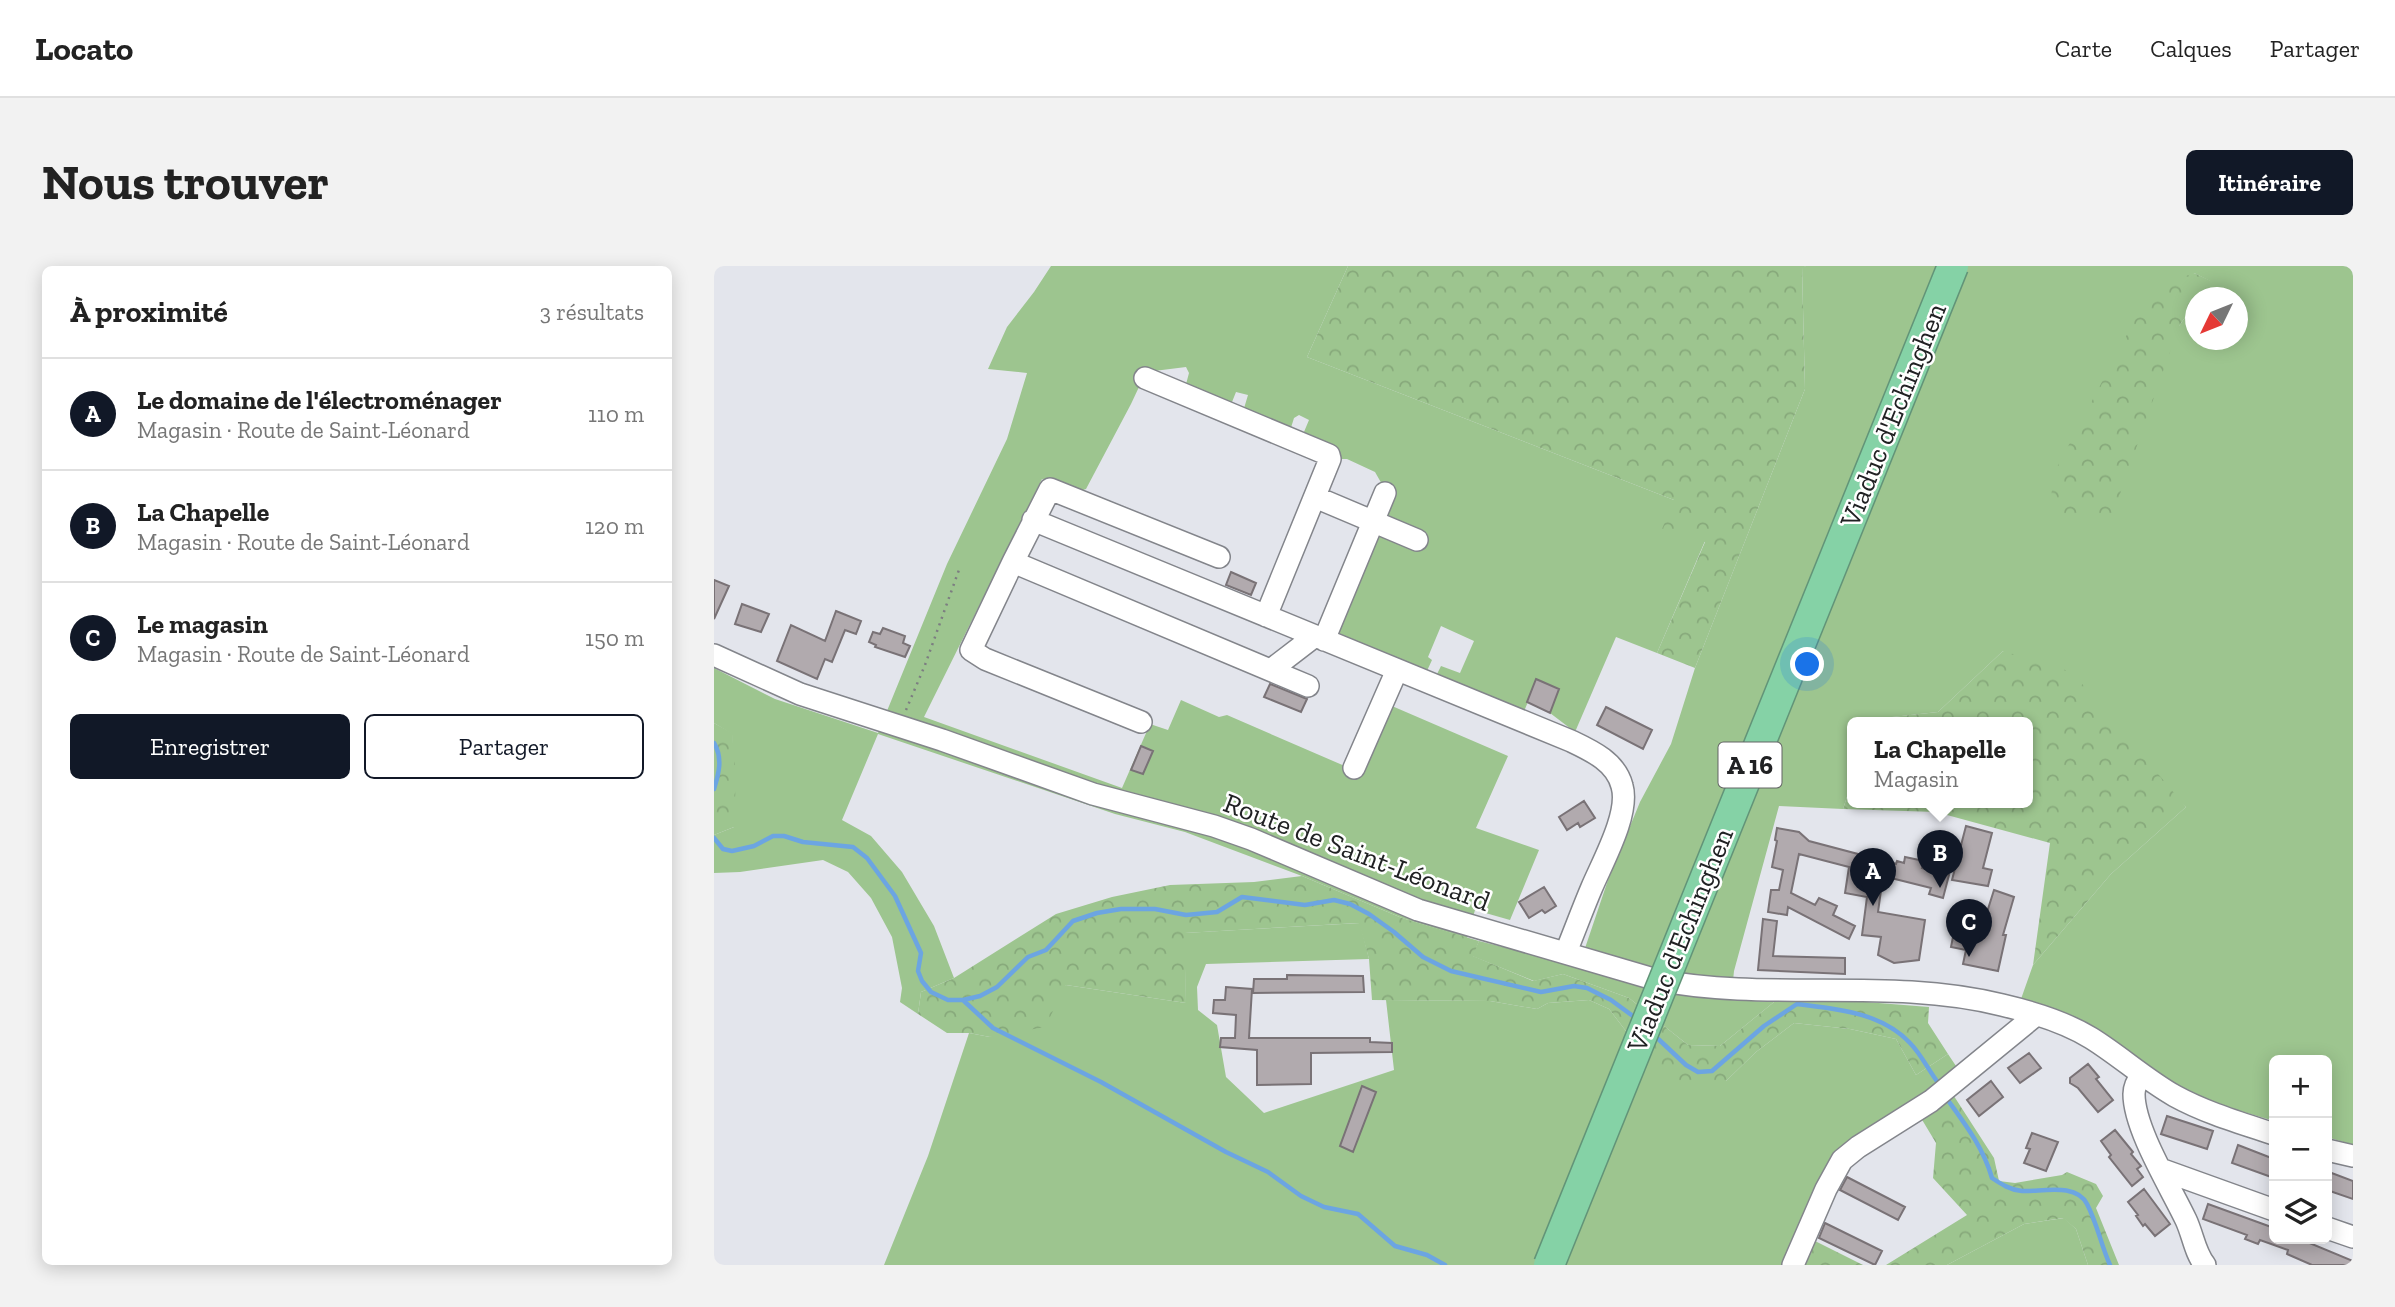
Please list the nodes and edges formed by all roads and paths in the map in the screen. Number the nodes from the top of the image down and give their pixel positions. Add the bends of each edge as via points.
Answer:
1 (1953, 266) edge
2 (1973, 266) edge
3 (1145, 378) dead end
4 (1385, 493) dead end
5 (1315, 497) junction
6 (1033, 520) junction
7 (1373, 522) junction
8 (1417, 540) dead end
9 (1219, 557) dead end
10 (1013, 562) junction
11 (960, 567) dead end
12 (1266, 616) junction
13 (1320, 638) junction
14 (714, 655) edge
15 (1272, 669) junction
16 (1397, 670) junction
17 (1308, 686) dead end
18 (1142, 722) dead end
19 (900, 726) junction
20 (1354, 768) dead end
21 (1566, 952) junction
22 (2036, 1015) junction
23 (2142, 1075) junction
24 (2269, 1132) edge
25 (2332, 1151) edge
26 (2353, 1156) edge
27 (2160, 1169) junction
28 (2269, 1208) edge
29 (2332, 1230) edge
30 (2353, 1237) edge
31 (1549, 1265) edge
32 (1570, 1265) edge
33 (1793, 1265) edge
34 (2205, 1265) edge

1 - 31 highway, Viaduc d'Echinghen / A 16, bridge
2 - 32 highway, Viaduc d'Echinghen / A 16
3 - 5 street via 1329,456
4 - 7 street
5 - 7 street
5 - 12 street
6 - 9 street via 1047,492 1056,490
6 - 10 street
6 - 12 street
7 - 8 street
7 - 13 street
10 - 15 street
10 - 18 street via 971,650
11 - 19 path
12 - 13 street
13 - 15 street
13 - 16 street
14 - 19 street, Route de Saint-Léonard via 800,694
15 - 17 street
16 - 20 street
16 - 21 street via 1571,741 1594,752 1617,774 1623,787 1623,807
19 - 21 street, Route de Saint-Léonard via 1093,794 1251,839 1418,910
21 - 22 street, Route de Saint-Léonard via 1679,984 1909,991 2002,1004
22 - 23 street, Route de Saint-Léonard via 2082,1033
22 - 33 street via 1963,1077 1842,1160
23 - 24 street, Route de Saint-Léonard via 2189,1104
23 - 27 street via 2135,1087 2135,1104
25 - 26 street
27 - 28 street
27 - 34 street
29 - 30 street

